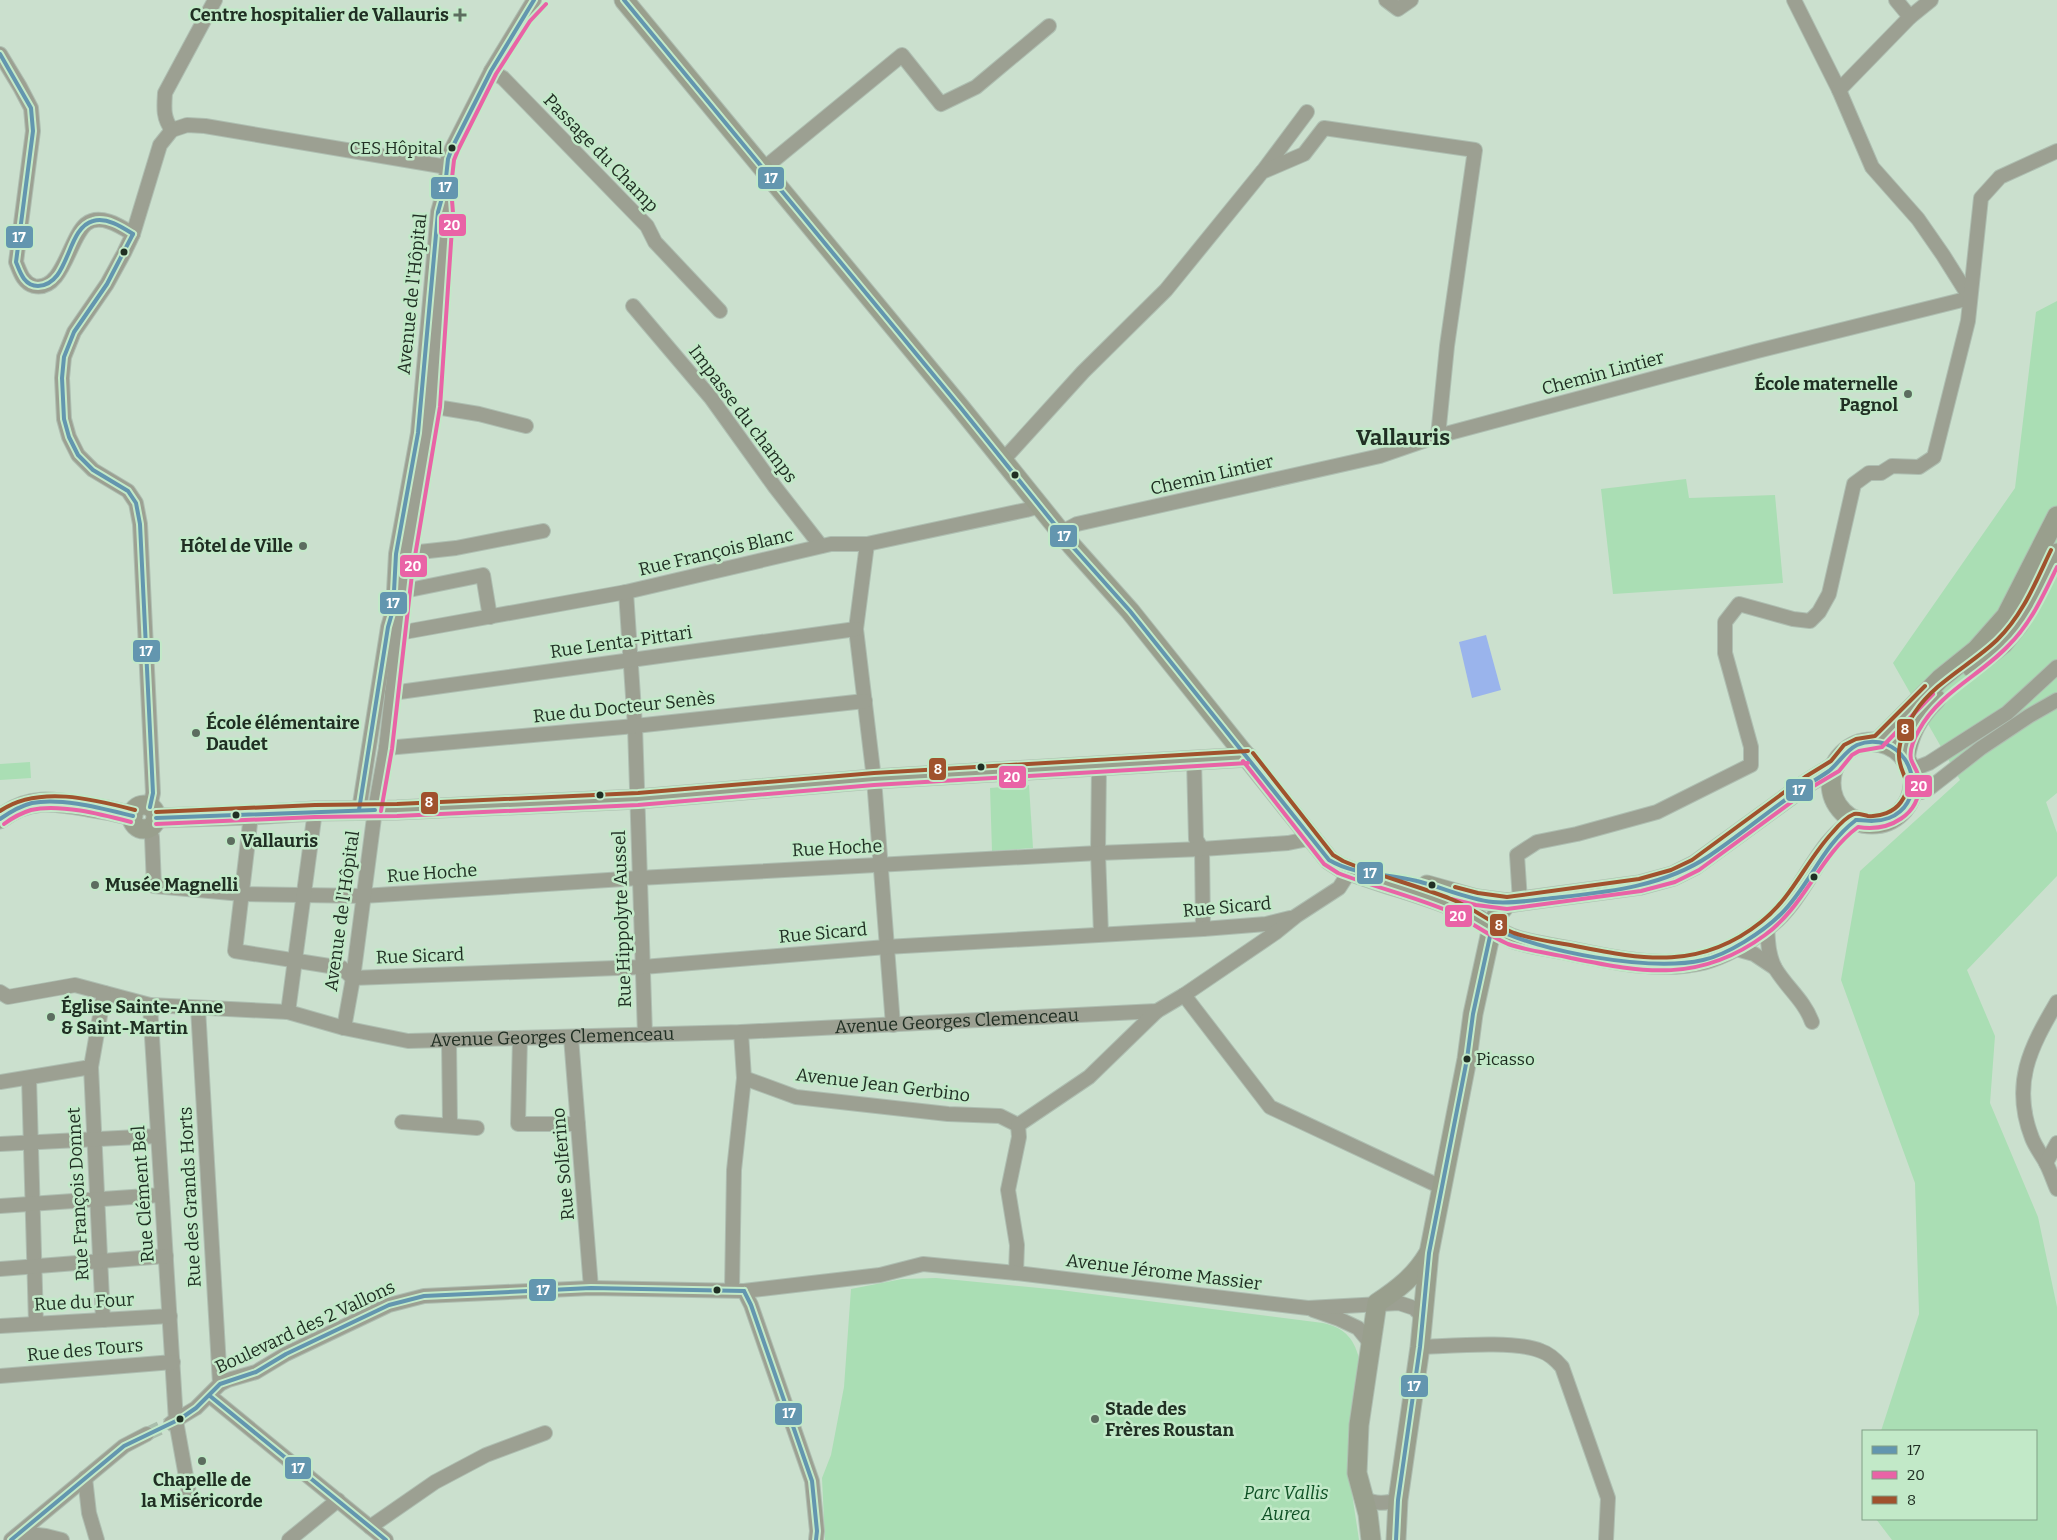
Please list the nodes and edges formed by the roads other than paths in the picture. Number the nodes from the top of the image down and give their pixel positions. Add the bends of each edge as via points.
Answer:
1 (215, 0) edge
2 (534, 0) edge
3 (541, 0) edge
4 (624, 0) edge
5 (1386, 0) edge
6 (1411, 0) edge
7 (1794, 0) edge
8 (1896, 0) edge
9 (1931, 0) edge
10 (525, 17) junction
11 (1910, 17) junction
12 (1049, 26) dead end
13 (0, 54) edge
14 (490, 71) junction
15 (1839, 90) junction
16 (1307, 112) dead end
17 (172, 130) junction
18 (2057, 151) edge
19 (447, 167) junction
20 (763, 169) junction
21 (1262, 172) junction
22 (133, 234) junction
23 (1970, 298) junction
24 (633, 306) dead end
25 (720, 311) dead end
26 (427, 406) junction
27 (526, 426) dead end
28 (1438, 436) junction
29 (1004, 459) junction
30 (1040, 506) junction
31 (2057, 516) edge
32 (543, 531) dead end
33 (1062, 532) junction
34 (867, 544) junction
35 (821, 546) junction
36 (410, 553) junction
37 (2057, 553) edge
38 (396, 554) junction
39 (401, 586) junction
40 (626, 592) junction
41 (396, 617) junction
42 (490, 617) junction
43 (856, 629) junction
44 (399, 634) junction
45 (630, 660) junction
46 (2057, 667) edge
47 (386, 698) junction
48 (2057, 700) edge
49 (865, 701) junction
50 (635, 726) junction
51 (370, 737) junction
52 (1878, 742) junction
53 (386, 744) junction
54 (1248, 757) junction
55 (1194, 760) junction
56 (1908, 765) junction
57 (1099, 766) junction
58 (1835, 766) junction
59 (874, 779) junction
60 (1912, 792) junction
61 (638, 799) junction
62 (367, 810) junction
63 (315, 811) junction
64 (153, 813) junction
65 (251, 815) junction
66 (0, 819) edge
67 (1856, 820) junction
68 (152, 837) dead end
69 (1313, 838) junction
70 (1202, 849) junction
71 (1098, 853) junction
72 (880, 864) junction
73 (1350, 872) junction
74 (639, 878) junction
75 (242, 894) junction
76 (303, 894) junction
77 (363, 896) junction
78 (1513, 902) junction
79 (1296, 916) junction
80 (1767, 926) junction
81 (1492, 927) junction
82 (1203, 929) junction
83 (1101, 934) junction
84 (886, 947) junction
85 (1733, 948) junction
86 (294, 962) junction
87 (643, 967) junction
88 (1775, 968) junction
89 (353, 978) junction
90 (0, 992) edge
91 (104, 993) junction
92 (1184, 995) junction
93 (2057, 1002) edge
94 (150, 1005) junction
95 (198, 1008) junction
96 (1157, 1011) junction
97 (288, 1012) junction
98 (1812, 1022) dead end
99 (893, 1025) junction
100 (344, 1028) junction
101 (741, 1032) junction
102 (645, 1035) junction
103 (571, 1037) junction
104 (520, 1038) junction
105 (449, 1040) junction
106 (91, 1067) junction
107 (29, 1078) junction
108 (744, 1078) junction
109 (0, 1082) edge
110 (402, 1122) dead end
111 (578, 1124) junction
112 (450, 1125) junction
113 (1018, 1125) junction
114 (477, 1128) dead end
115 (158, 1136) junction
116 (94, 1139) junction
117 (31, 1142) junction
118 (2057, 1143) edge
119 (0, 1144) edge
120 (2046, 1163) junction
121 (1441, 1187) junction
122 (2057, 1190) edge
123 (161, 1195) junction
124 (98, 1199) junction
125 (33, 1204) junction
126 (0, 1206) edge
127 (1429, 1253) junction
128 (166, 1256) junction
129 (100, 1260) junction
130 (35, 1266) junction
131 (0, 1269) edge
132 (1016, 1273) junction
133 (591, 1288) junction
134 (738, 1290) junction
135 (1377, 1303) junction
136 (1308, 1308) junction
137 (170, 1316) junction
138 (103, 1320) junction
139 (1423, 1322) junction
140 (36, 1323) junction
141 (0, 1326) edge
142 (1371, 1344) junction
143 (1420, 1347) junction
144 (173, 1362) junction
145 (0, 1376) edge
146 (220, 1384) junction
147 (210, 1396) junction
148 (174, 1422) junction
149 (545, 1433) dead end
150 (147, 1434) tunnel mouth
151 (85, 1478) junction
152 (190, 1493) dead end
153 (1364, 1498) junction
154 (338, 1500) junction
155 (1398, 1500) junction
156 (370, 1527) junction
157 (16, 1537) edge
158 (62, 1540) edge
159 (97, 1540) edge
160 (289, 1540) edge
161 (386, 1540) edge
162 (816, 1540) edge
163 (1371, 1540) edge
164 (1389, 1540) edge
165 (1396, 1540) edge
166 (1606, 1540) edge

1 - 17 street via 165,93 166,122
2 - 10 street, Avenue de l'Hôpital
3 - 10 street, Avenue de l'Hôpital
4 - 20 main road
5 - 6 street via 1398,9
7 - 15 street
8 - 11 street
9 - 11 street
10 - 14 street, Avenue de l'Hôpital
11 - 15 street
12 - 20 street via 976,87 941,104 902,55
13 - 22 street via 30,108 33,131 16,262 21,276 29,284 49,284 59,273 79,233 87,224 97,220 108,221
14 - 19 street, Avenue de l'Hôpital via 452,148
14 - 25 street, Passage du Champ via 503,78 647,226 655,242
15 - 23 street via 1872,167 1918,219
16 - 21 street
17 - 19 street via 187,125 205,126
17 - 22 street via 160,145
18 - 23 street via 2000,177 1982,198
19 - 26 street, Avenue de l'Hôpital via 447,213
20 - 29 main road
21 - 28 street via 1304,154 1324,128 1475,150 1447,346
21 - 29 street via 1166,290 1082,372
22 - 64 street via 107,284 74,332 64,356 62,378 64,419 78,454 93,470 128,491 136,504 140,524
23 - 28 street, Chemin Lintier
23 - 78 street via 1968,321 1934,457 1919,467 1892,466 1881,472 1869,473 1854,484 1829,594 1819,612 1810,621 1793,620 1739,604 1725,622 1725,653 1751,747 1751,765 1657,812 1537,842 1517,855
24 - 35 street, Impasse du champs via 711,398
26 - 27 street
26 - 36 street, Avenue de l'Hôpital
26 - 38 street, Avenue de l'Hôpital via 418,433
28 - 33 street, Chemin Lintier via 1380,456 1077,524
29 - 30 main road
30 - 33 main road
30 - 34 street, Rue François Blanc
31 - 52 main road via 2006,616 1976,650 1940,680
32 - 36 street via 456,548
33 - 54 main road
34 - 35 street, Rue François Blanc
34 - 43 street
35 - 40 street, Rue François Blanc
36 - 38 street
36 - 39 street, Avenue de l'Hôpital
37 - 56 main road via 2019,624 2003,644 1922,713 1908,744
38 - 39 street, Avenue de l'Hôpital
39 - 41 street, Avenue de l'Hôpital
39 - 42 street via 483,575
40 - 42 street, Rue François Blanc
40 - 45 street, Rue Hippolyte Aussel
41 - 44 street, Avenue de l'Hôpital
41 - 47 street, Avenue de l'Hôpital via 388,627
42 - 44 street, Rue François Blanc
43 - 45 street, Rue Lenta-Pittari
43 - 49 street
44 - 47 street, Avenue de l'Hôpital
45 - 47 street, Rue Lenta-Pittari
45 - 50 street, Rue Hippolyte Aussel
46 - 56 street via 2007,713 1929,763
47 - 51 street, Avenue de l'Hôpital
47 - 53 street, Avenue de l'Hôpital
48 - 60 street via 1981,748 1932,787
49 - 50 street, Rue du Docteur Senès
49 - 59 street
50 - 53 street, Rue du Docteur Senès
50 - 61 street, Rue Hippolyte Aussel
51 - 53 street
51 - 62 street, Avenue de l'Hôpital
52 - 56 main road via 1893,748
52 - 58 main road via 1857,745 1844,753
53 - 62 street, Avenue de l'Hôpital
54 - 55 main road
54 - 69 main road
55 - 57 main road
55 - 70 street via 1196,839
56 - 60 main road via 1913,781
57 - 59 main road
57 - 71 street
58 - 67 main road via 1832,776 1834,798 1843,811
58 - 78 main road via 1696,865 1673,876 1640,885
59 - 61 main road
59 - 72 street
60 - 67 main road via 1908,803 1891,819 1868,824
61 - 62 main road
61 - 74 street, Rue Hippolyte Aussel
62 - 63 main road
62 - 77 street, Avenue de l'Hôpital
63 - 65 main road
63 - 76 street
64 - 65 main road
64 - 66 main road via 153,825 144,829 136,825 133,816 42,801 18,807
65 - 75 street
67 - 80 main road via 1834,838 1797,894
68 - 75 street, Rue Hoche via 154,886
69 - 70 street, Rue Hoche
69 - 73 main road via 1329,860
70 - 71 street, Rue Hoche
70 - 82 street
71 - 72 street, Rue Hoche
71 - 83 street
72 - 74 street, Rue Hoche
72 - 84 street
73 - 78 main road via 1408,879 1477,899
73 - 79 street, Avenue Georges Clemenceau via 1339,888
73 - 81 main road via 1416,893 1465,912
74 - 77 street, Rue Hoche
74 - 87 street, Rue Hippolyte Aussel
75 - 76 street, Rue Hoche
75 - 86 street via 235,952
76 - 77 street, Rue Hoche
76 - 86 street
77 - 89 street, Avenue de l'Hôpital
78 - 81 main road via 1495,918
79 - 82 street, Rue Sicard via 1266,924
79 - 92 street, Avenue Georges Clemenceau via 1275,934
80 - 85 main road
80 - 88 street via 1769,952
81 - 85 main road via 1516,940 1658,964 1704,960
81 - 121 main road
82 - 83 street, Rue Sicard
83 - 84 street, Rue Sicard
84 - 87 street, Rue Sicard
84 - 99 street
85 - 88 street via 1754,954
86 - 89 street via 342,968
86 - 97 street
87 - 89 street, Rue Sicard
87 - 102 street, Rue Hippolyte Aussel
88 - 98 street via 1807,1008
89 - 100 street, Avenue de l'Hôpital
90 - 91 street, Avenue Georges Clemenceau via 8,997 75,985
91 - 94 street, Avenue Georges Clemenceau
91 - 106 street, Rue François Donnet
92 - 96 street, Avenue Georges Clemenceau
92 - 121 street via 1270,1107
93 - 120 street via 2038,1034 2024,1068 2023,1105 2032,1138
94 - 95 street, Avenue Georges Clemenceau
94 - 115 street, Rue Clément Bel
95 - 97 street, Avenue Georges Clemenceau
95 - 146 street, Rue des Grands Horts
96 - 99 street, Avenue Georges Clemenceau
96 - 113 street via 1089,1077
97 - 100 street, Avenue Georges Clemenceau
99 - 101 street, Avenue Georges Clemenceau
100 - 105 street, Avenue Georges Clemenceau via 408,1041
101 - 102 street, Avenue Georges Clemenceau
101 - 108 street
102 - 103 street, Avenue Georges Clemenceau
103 - 104 street, Avenue Georges Clemenceau
103 - 111 street, Rue Solferino
104 - 105 street, Avenue Georges Clemenceau
104 - 111 street via 518,1124
105 - 112 street
106 - 107 street
106 - 116 street, Rue François Donnet
107 - 109 street
107 - 117 street
108 - 113 street, Avenue Jean Gerbino via 796,1097 948,1114 1000,1116
108 - 134 street via 734,1170
110 - 112 street
111 - 133 street, Rue Solferino
112 - 114 street
113 - 132 street via 1019,1138 1008,1190 1017,1245
115 - 116 street
115 - 123 street, Rue Clément Bel
116 - 117 street
116 - 124 street, Rue François Donnet
117 - 119 street
117 - 125 street
118 - 120 street
120 - 122 street
121 - 127 main road
123 - 124 street
123 - 128 street, Rue Clément Bel
124 - 125 street
124 - 129 street, Rue François Donnet
125 - 126 street
125 - 130 street
127 - 135 main road via 1419,1270
127 - 139 main road
128 - 129 street
128 - 137 street, Rue Clément Bel
129 - 130 street
129 - 138 street, Rue François Donnet
130 - 131 street
130 - 140 street
132 - 134 street, Boulevard des 2 Vallons via 923,1264 880,1274
132 - 136 street, Avenue Jérome Massier
133 - 134 street, Boulevard des 2 Vallons
133 - 146 street, Boulevard des 2 Vallons via 424,1296 406,1300 286,1354 256,1372
134 - 162 street via 751,1305 812,1482
135 - 136 street, Avenue Jérome Massier
135 - 139 street, Avenue Jérome Massier via 1399,1303 1414,1308
135 - 142 main road
136 - 142 street, Avenue Jérome Massier via 1358,1328
137 - 138 street, Rue du Four
137 - 144 street, Rue Clément Bel
138 - 140 street, Rue du Four
139 - 143 main road
140 - 141 street, Rue du Four
142 - 153 main road via 1359,1425 1357,1473
143 - 155 main road
143 - 166 street via 1510,1345 1539,1350 1552,1356 1562,1367 1608,1498
144 - 145 street, Rue des Tours
144 - 148 street, Rue Clément Bel
146 - 147 street, Boulevard des 2 Vallons
147 - 148 street, Boulevard des 2 Vallons
147 - 154 street
148 - 152 street, Rue Clément Bel
149 - 156 street via 486,1456 444,1478
150 - 151 street via 124,1446
151 - 157 street
151 - 159 street via 89,1513
153 - 155 street via 1384,1504
153 - 163 main road
154 - 156 street
154 - 160 street
155 - 164 street
155 - 165 main road
156 - 161 street
157 - 158 street via 46,1536

